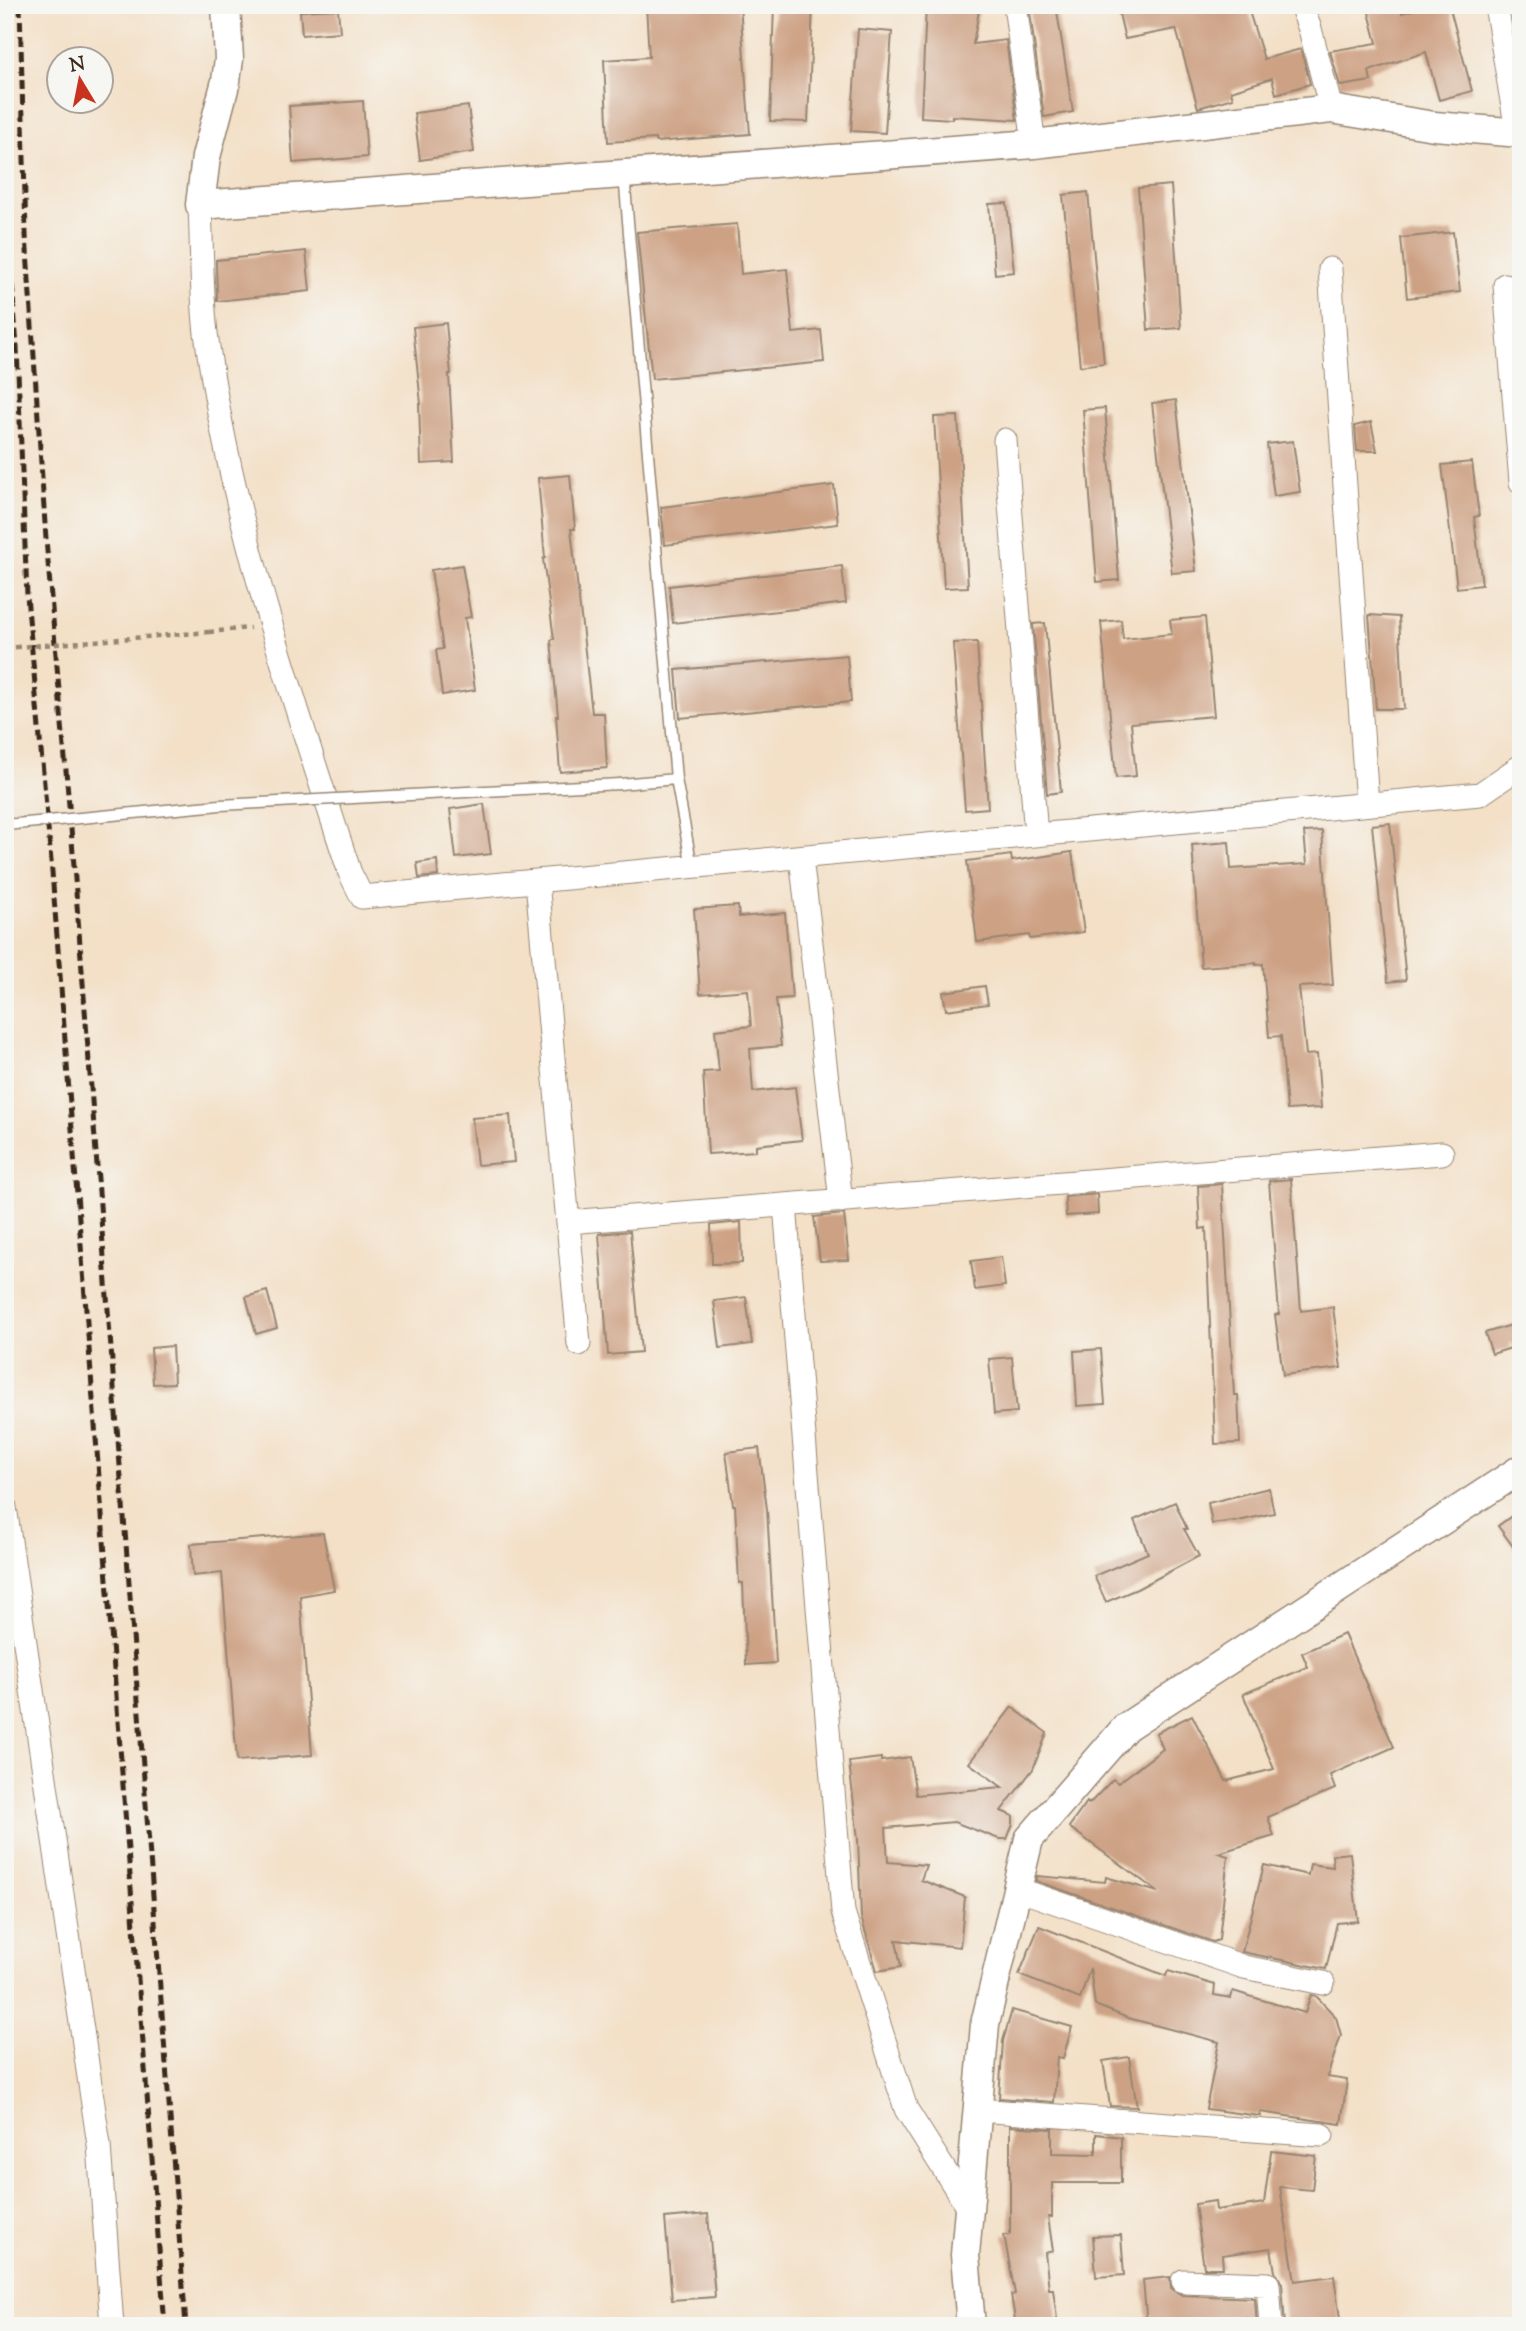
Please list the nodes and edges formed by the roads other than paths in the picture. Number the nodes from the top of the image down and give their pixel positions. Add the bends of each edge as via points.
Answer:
1 (226, 5) edge
2 (1015, 5) edge
3 (1301, 5) edge
4 (1496, 5) edge
5 (1512, 45) edge
6 (1331, 109) junction
7 (1519, 132) edge
8 (1034, 144) junction
9 (624, 174) junction
10 (200, 205) junction
11 (1330, 269) dead end
12 (1505, 285) dead end
13 (1005, 440) dead end
14 (1521, 482) edge
15 (1521, 766) edge
16 (676, 779) junction
17 (1367, 804) junction
18 (5, 825) edge
19 (1036, 835) junction
20 (801, 856) junction
21 (692, 867) junction
22 (537, 881) junction
23 (1442, 1153) dead end
24 (841, 1201) junction
25 (785, 1205) junction
26 (568, 1222) junction
27 (579, 1344) dead end
28 (1521, 1469) edge
29 (5, 1507) edge
30 (1017, 1889) junction
31 (1323, 1983) dead end
32 (977, 2110) junction
33 (1322, 2135) dead end
34 (969, 2209) junction
35 (1183, 2281) dead end
36 (112, 2326) edge
37 (971, 2326) edge
38 (1271, 2326) edge

1 - 10 street via 229,59
2 - 8 street
3 - 6 street
4 - 5 street
5 - 7 street
6 - 7 street via 1434,126
6 - 8 street
8 - 9 street
9 - 10 street
9 - 16 lane
10 - 22 street via 206,331 232,481 270,625 350,873 362,897
11 - 17 street
12 - 14 street
13 - 19 street
15 - 17 street via 1480,794
16 - 18 lane, bridge via 220,805
16 - 21 lane
17 - 19 street
19 - 20 street
20 - 21 street
20 - 24 street
21 - 22 street
22 - 26 street
23 - 24 street
24 - 25 street
25 - 26 street
25 - 34 street via 843,1912 906,2109
26 - 27 street
28 - 30 street via 1126,1727 1029,1839
29 - 36 street via 99,2145
30 - 31 street via 1244,1967
30 - 32 street via 985,2024
32 - 33 street
32 - 34 street
34 - 37 street via 965,2255
35 - 38 street via 1268,2284

